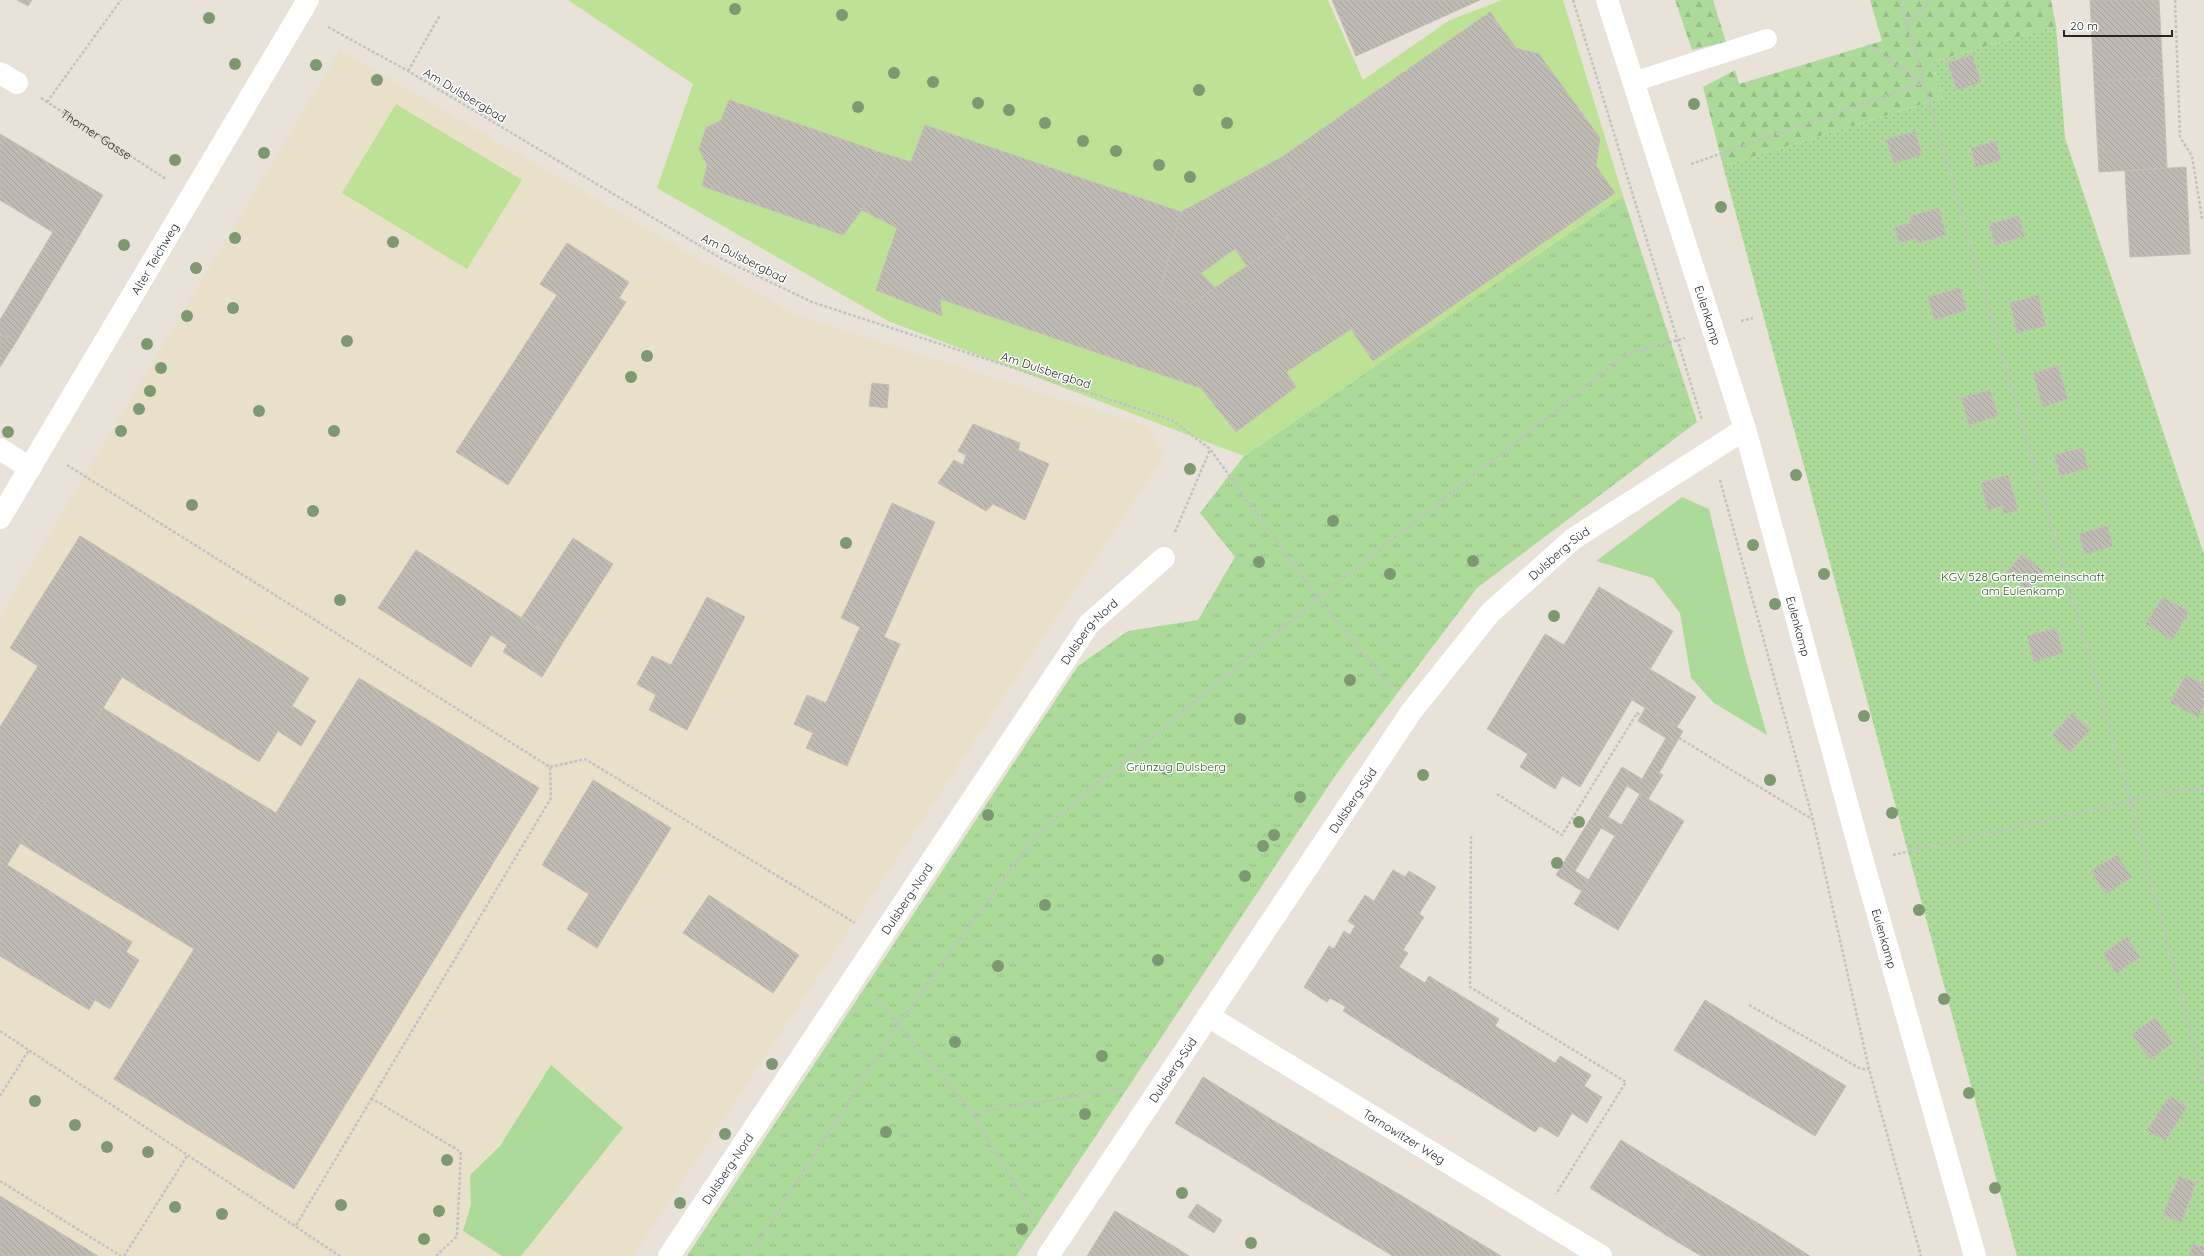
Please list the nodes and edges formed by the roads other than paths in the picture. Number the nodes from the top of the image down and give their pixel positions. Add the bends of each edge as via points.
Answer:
1 (1607, 0) edge
2 (305, 6) edge
3 (1767, 38) dead end
4 (1633, 82) junction
5 (1745, 429) junction
6 (0, 449) edge
7 (30, 468) junction
8 (0, 518) edge
9 (1164, 558) road end
10 (1208, 1016) junction
11 (1050, 1252) edge
12 (668, 1256) edge
13 (1601, 1256) edge
14 (1975, 1256) edge

1 - 4 street, Eulenkamp
2 - 7 street, Alter Teichweg
3 - 4 lane
4 - 5 street, Eulenkamp
5 - 10 street, Dulsberg-Süd via 1573,539 1490,613 1411,712
5 - 14 street, Eulenkamp via 1863,862
6 - 7 street
7 - 8 street, Alter Teichweg
9 - 12 street, Dulsberg-Nord via 1089,624
10 - 11 street, Dulsberg-Süd
10 - 13 street, Tarnowitzer Weg

